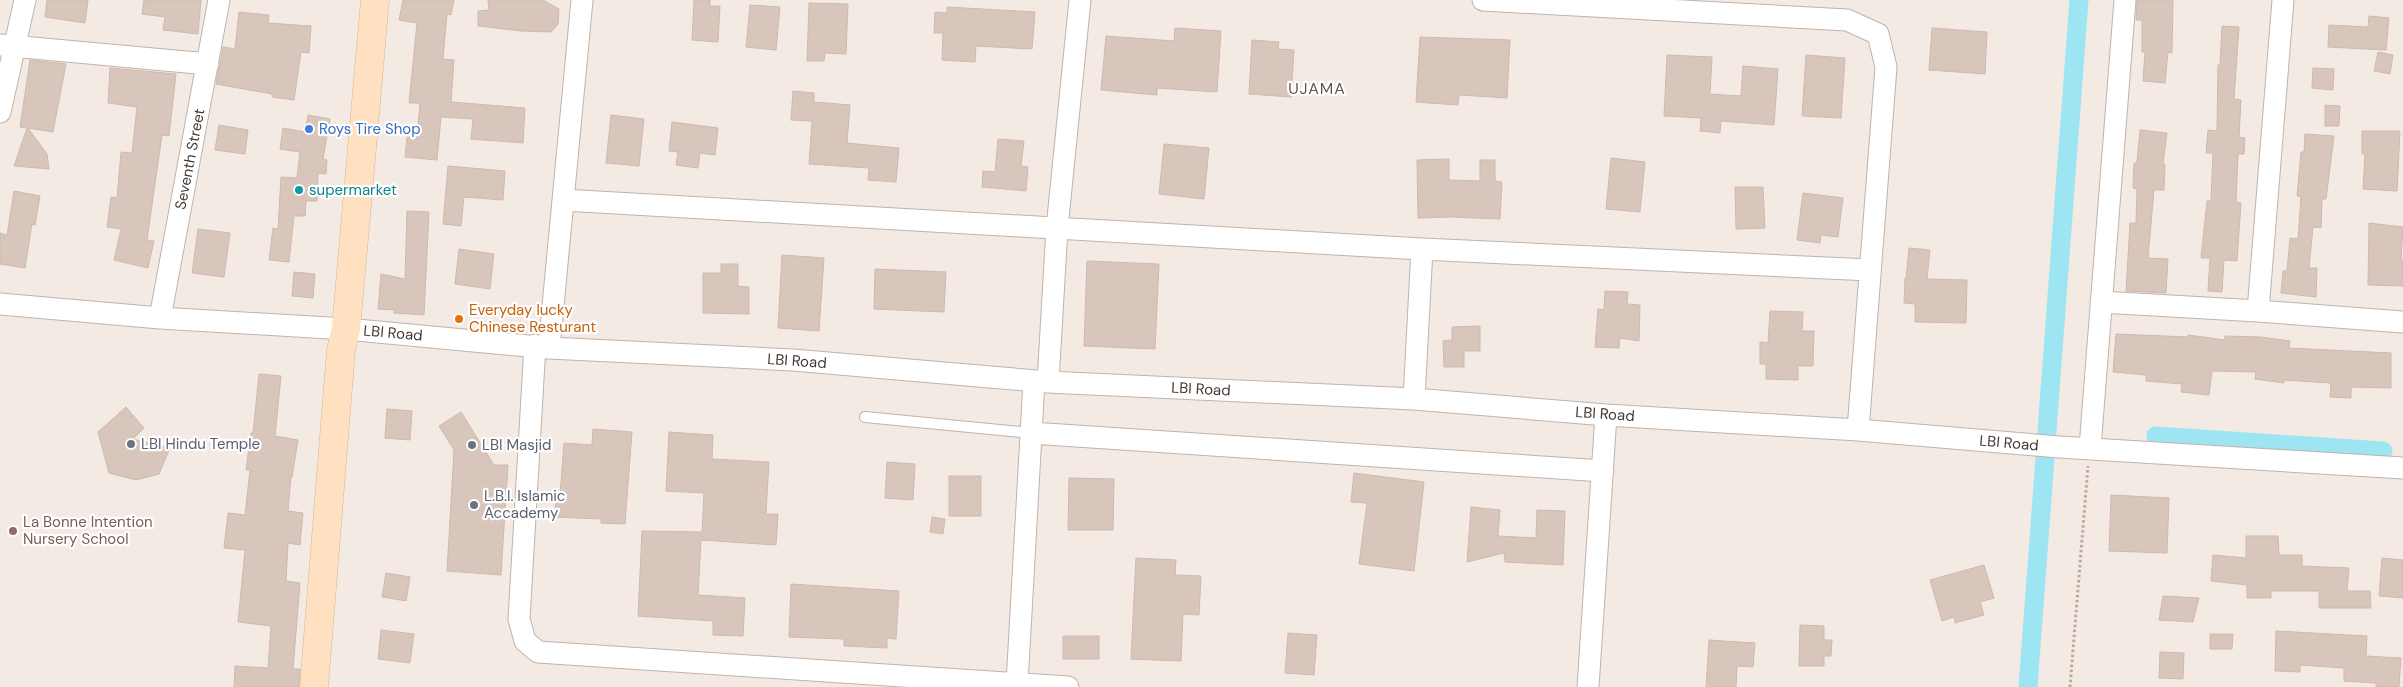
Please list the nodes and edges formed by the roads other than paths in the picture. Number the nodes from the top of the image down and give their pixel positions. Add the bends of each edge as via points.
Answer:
1 (25, 0) edge
2 (220, 0) edge
3 (375, 0) edge
4 (582, 0) edge
5 (1080, 0) edge
6 (1483, 0) edge
7 (2125, 0) edge
8 (2282, 0) edge
9 (7, 46) edge
10 (208, 64) junction
11 (0, 112) edge
12 (563, 200) junction
13 (1056, 228) junction
14 (1422, 249) junction
15 (1870, 270) junction
16 (2101, 302) junction
17 (0, 304) edge
18 (2258, 311) junction
19 (160, 318) junction
20 (2403, 322) edge
21 (344, 339) junction
22 (542, 347) junction
23 (1041, 381) junction
24 (1414, 399) junction
25 (1606, 415) junction
26 (865, 417) dead end
27 (1858, 430) junction
28 (1031, 433) junction
29 (2090, 448) junction
30 (2403, 468) edge
31 (1603, 471) junction
32 (1017, 684) junction
33 (314, 687) edge
34 (1068, 687) edge
35 (1588, 687) edge

1 - 9 street
2 - 10 street, Seventh Street
3 - 21 main road
4 - 12 street
5 - 13 street
6 - 15 street via 1847,20 1878,34 1886,67
7 - 16 street
8 - 18 street
9 - 10 street
9 - 11 street
10 - 19 street, Seventh Street
12 - 13 street
12 - 22 street
13 - 14 street
13 - 23 street
14 - 15 street
14 - 24 street
15 - 27 street
16 - 18 street
16 - 29 street
17 - 19 street, LBI Road
18 - 20 street
19 - 21 street, LBI Road
21 - 22 street, LBI Road
21 - 33 main road
22 - 23 street, LBI Road via 793,360
22 - 32 street via 519,619 525,641 538,652
23 - 24 street, LBI Road
23 - 28 street
24 - 25 street, LBI Road
25 - 27 street, LBI Road
25 - 31 street
26 - 28 lane
27 - 29 street, LBI Road
28 - 31 street
28 - 32 street
29 - 30 street, LBI Road
31 - 35 street
32 - 34 street

